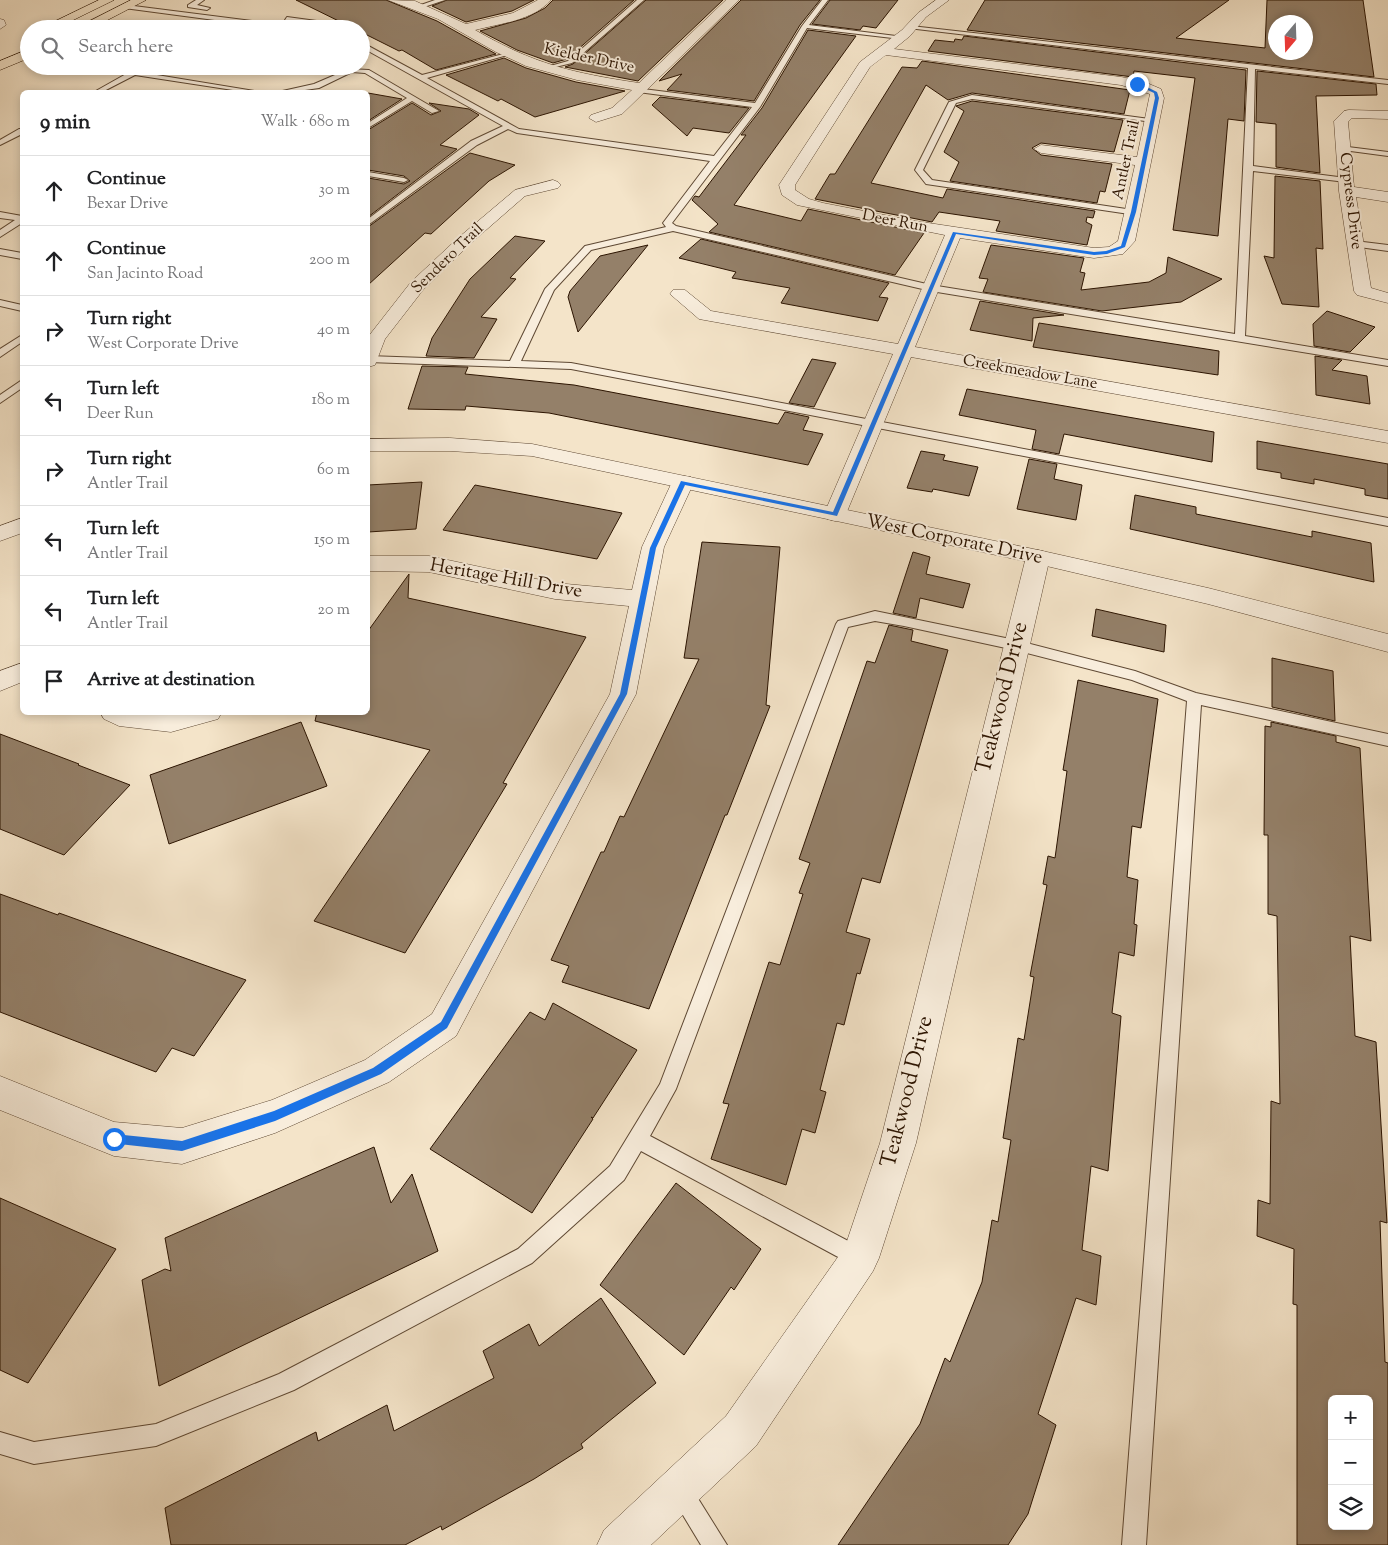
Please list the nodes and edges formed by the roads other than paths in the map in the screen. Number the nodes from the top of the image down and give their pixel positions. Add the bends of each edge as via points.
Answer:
1 (108, 0) edge
2 (140, 0) edge
3 (201, 0) edge
4 (394, 0) edge
5 (442, 0) edge
6 (545, 0) edge
7 (641, 0) edge
8 (733, 0) edge
9 (826, 0) edge
10 (942, 0) edge
11 (123, 3) edge
12 (421, 6) junction
13 (219, 10) dead end
14 (277, 17) dead end
15 (65, 20) edge
16 (98, 20) edge
17 (238, 20) edge
18 (297, 20) edge
19 (805, 26) junction
20 (465, 28) junction
21 (906, 32) junction
22 (370, 49) edge
23 (884, 51) junction
24 (509, 54) junction
25 (20, 58) edge
26 (0, 66) edge
27 (1252, 67) junction
28 (545, 69) junction
29 (370, 72) edge
30 (132, 75) edge
31 (140, 75) edge
32 (340, 75) edge
33 (421, 77) junction
34 (1388, 82) edge
35 (640, 89) junction
36 (101, 90) edge
37 (238, 90) edge
38 (299, 90) edge
39 (413, 97) junction
40 (757, 105) junction
41 (435, 110) dead end
42 (1388, 115) edge
43 (596, 118) dead end
44 (1153, 120) junction
45 (370, 125) edge
46 (509, 126) junction
47 (7, 130) dead end
48 (20, 132) edge
49 (20, 132) edge
50 (1, 142) edge
51 (1343, 148) junction
52 (1041, 149) dead end
53 (1388, 154) edge
54 (716, 159) junction
55 (1144, 162) junction
56 (1249, 168) junction
57 (370, 174) edge
58 (404, 180) dead end
59 (553, 185) dead end
60 (1347, 186) junction
61 (1388, 197) edge
62 (1133, 212) junction
63 (0, 214) edge
64 (370, 221) edge
65 (673, 228) junction
66 (954, 233) junction
67 (0, 234) edge
68 (1355, 244) junction
69 (1388, 248) edge
70 (0, 252) edge
71 (20, 256) edge
72 (931, 288) junction
73 (678, 294) dead end
74 (1388, 298) edge
75 (0, 303) edge
76 (20, 308) edge
77 (1240, 338) junction
78 (20, 339) edge
79 (905, 351) junction
80 (0, 354) edge
81 (370, 354) edge
82 (370, 360) edge
83 (1388, 363) edge
84 (514, 364) junction
85 (20, 385) edge
86 (0, 400) edge
87 (874, 423) junction
88 (1388, 437) edge
89 (370, 446) edge
90 (683, 482) junction
91 (835, 514) junction
92 (1388, 522) edge
93 (20, 525) edge
94 (0, 534) edge
95 (1038, 557) junction
96 (370, 564) edge
97 (644, 599) junction
98 (1388, 643) edge
99 (1015, 645) junction
100 (20, 673) edge
101 (0, 682) edge
102 (1194, 698) junction
103 (118, 715) edge
104 (198, 715) edge
105 (1388, 740) edge
106 (0, 1093) edge
107 (637, 1139) junction
108 (860, 1258) junction
109 (0, 1443) edge
110 (679, 1489) junction
111 (619, 1545) edge
112 (715, 1545) edge
113 (1134, 1545) edge

1 - 15 main road
2 - 11 main road
3 - 13 lane via 190,6
4 - 12 street, Kielder Drive
5 - 12 lane
6 - 20 street via 514,16
7 - 28 lane via 570,62
8 - 35 street
9 - 19 lane
10 - 21 street, Deer Run
11 - 16 main road
11 - 17 lane
12 - 20 street, Kielder Drive
14 - 18 lane
19 - 21 lane
19 - 40 lane
20 - 24 street, Kielder Drive
21 - 23 street, Deer Run
21 - 27 lane
22 - 33 lane
23 - 44 street, Antler Trail via 1137,84 1156,92
23 - 66 street, Deer Run via 865,65 787,184 787,192 803,202 821,207
24 - 28 street, Kielder Drive
24 - 33 lane
25 - 26 main road
27 - 34 lane
27 - 56 lane
28 - 35 street, Kielder Drive
29 - 39 lane
30 - 36 lane
31 - 37 lane
32 - 38 lane
33 - 46 lane
35 - 40 lane
35 - 43 street via 617,111
39 - 41 lane
39 - 45 lane
40 - 54 lane
42 - 51 street, Cypress Drive via 1349,114 1341,121
44 - 55 street, Antler Trail
44 - 62 lane via 972,97 953,102 919,170 929,182
46 - 54 lane via 517,131
46 - 64 lane via 474,143
47 - 48 lane
49 - 50 lane
51 - 53 lane
51 - 60 street, Cypress Drive
52 - 55 street
54 - 65 lane via 667,223
55 - 62 street, Antler Trail
56 - 60 lane
56 - 77 lane
57 - 58 lane
59 - 81 street, Sendero Trail via 520,193 464,241 417,286 376,338
60 - 61 street
60 - 68 street, Cypress Drive
62 - 66 street, Antler Trail via 1124,246 1107,253
63 - 67 lane via 19,218 20,221
65 - 72 lane
65 - 84 lane via 588,248 550,289
66 - 72 street, Deer Run
68 - 69 lane
68 - 74 street, Cypress Drive via 1363,291
70 - 71 lane
72 - 77 lane
72 - 79 street, Deer Run
73 - 79 street, Creekmeadow Lane via 705,315
75 - 76 lane
77 - 83 lane
78 - 80 lane
79 - 87 street, Deer Run
79 - 88 street, Creekmeadow Lane
82 - 84 lane
84 - 87 lane via 571,366
85 - 86 lane
87 - 91 street, Deer Run
87 - 92 lane
89 - 90 street, West Corporate Drive via 474,444 532,450
90 - 91 street, West Corporate Drive
90 - 97 street via 653,548
91 - 95 street, West Corporate Drive
93 - 94 street
95 - 98 street, West Corporate Drive via 1208,596
95 - 99 street, Teakwood Drive
96 - 97 street, Heritage Hill Drive via 429,564 555,591
97 - 106 street via 623,694 444,1025 377,1071 275,1116 182,1146 114,1139
99 - 102 lane via 1135,676
99 - 107 lane via 875,616 843,624 667,1089
99 - 108 street, Teakwood Drive via 898,1143
100 - 101 street
102 - 105 lane
102 - 113 lane
103 - 104 street via 171,722
107 - 108 lane
107 - 109 lane via 617,1173 525,1256 286,1382 156,1435 34,1453
108 - 110 street, Teakwood Drive via 741,1431
110 - 111 street, Teakwood Drive
110 - 112 lane

